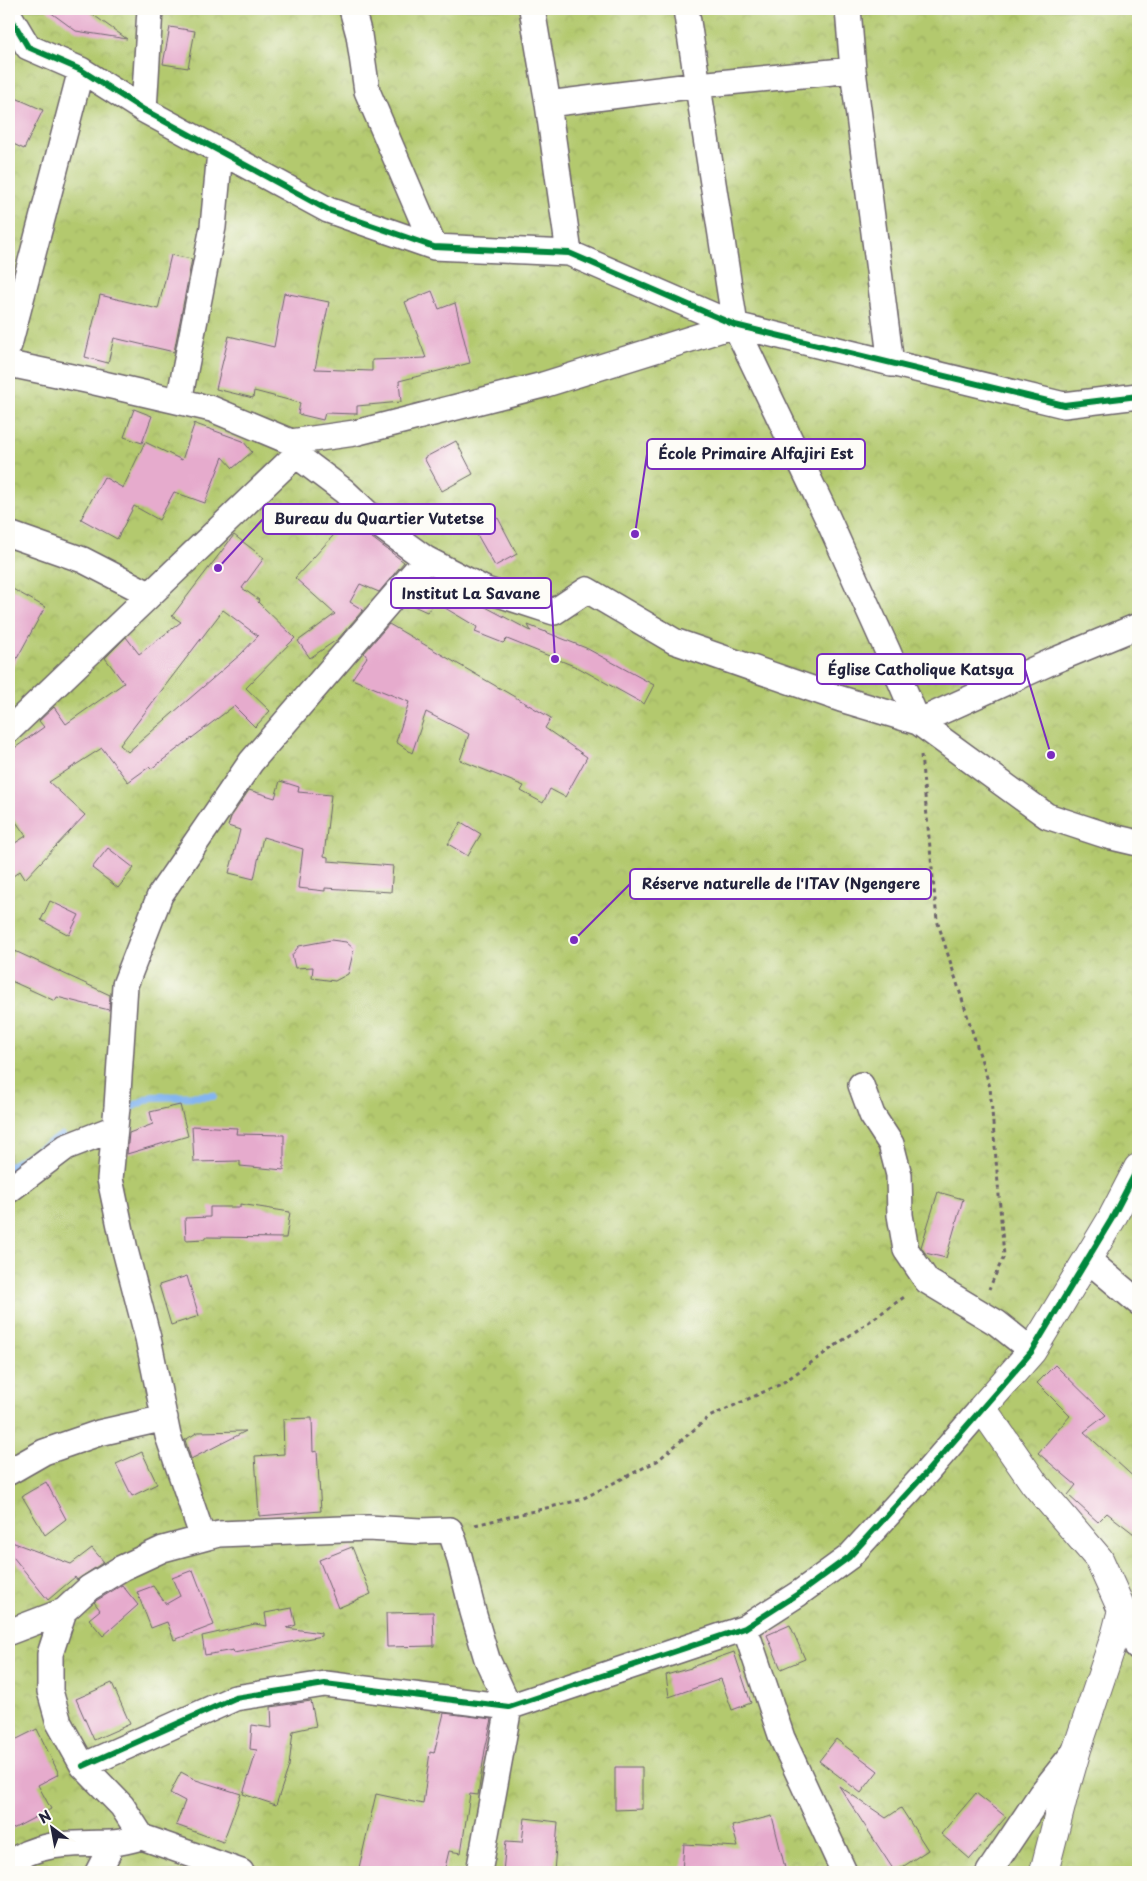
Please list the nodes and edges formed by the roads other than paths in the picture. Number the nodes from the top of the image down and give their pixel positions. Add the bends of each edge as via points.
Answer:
1 (150, 9) edge
2 (352, 9) edge
3 (532, 9) edge
4 (686, 9) edge
5 (848, 9) edge
6 (9, 15) edge
7 (18, 45) edge
8 (81, 70) junction
9 (853, 70) junction
10 (698, 85) junction
11 (548, 104) junction
12 (144, 110) junction
13 (220, 152) junction
14 (434, 247) junction
15 (570, 253) junction
16 (735, 325) junction
17 (9, 345) edge
18 (9, 364) edge
19 (891, 364) junction
20 (1138, 396) edge
21 (179, 401) junction
22 (294, 449) junction
23 (9, 534) edge
24 (426, 559) junction
25 (150, 594) junction
26 (1138, 626) edge
27 (918, 722) junction
28 (9, 730) edge
29 (1138, 843) edge
30 (861, 1085) dead end
31 (115, 1128) junction
32 (1138, 1168) edge
33 (9, 1190) edge
34 (1086, 1259) junction
35 (1138, 1302) edge
36 (1032, 1351) junction
37 (982, 1408) junction
38 (165, 1418) junction
39 (9, 1472) edge
40 (203, 1538) junction
41 (64, 1611) junction
42 (1130, 1611) edge
43 (746, 1628) junction
44 (9, 1632) edge
45 (1138, 1648) edge
46 (509, 1706) junction
47 (1077, 1749) junction
48 (83, 1766) junction
49 (142, 1838) junction
50 (113, 1843) junction
51 (9, 1864) edge
52 (98, 1872) edge
53 (241, 1872) edge
54 (479, 1872) edge
55 (844, 1872) edge
56 (989, 1872) edge
57 (1044, 1872) edge

1 - 12 street
2 - 14 street via 367,91
3 - 11 street
4 - 10 street
5 - 9 street
6 - 7 street
7 - 8 street
8 - 12 street
8 - 17 street
9 - 10 street
9 - 19 street
10 - 11 street
10 - 16 street
11 - 15 street
12 - 13 street
13 - 14 street via 328,210
13 - 21 street via 212,227
14 - 15 street
15 - 16 street
16 - 19 street
16 - 22 street via 543,385
16 - 27 street via 827,517
18 - 21 street
19 - 20 street via 1064,405
21 - 22 street via 212,409
22 - 24 street via 382,526
22 - 25 street
23 - 25 street via 83,560
24 - 27 street via 486,590 554,612 587,590 674,641
24 - 31 street via 251,762 160,895 125,985
25 - 28 street
26 - 27 street
27 - 29 street via 1047,816
30 - 36 street via 872,1115 891,1144 899,1175 900,1215 906,1250 927,1281 997,1323
31 - 33 street via 66,1147
31 - 38 street via 110,1179
32 - 34 street
34 - 35 street
34 - 36 street
36 - 37 street
37 - 42 street via 1034,1482 1099,1559
37 - 43 street via 848,1557
38 - 39 street via 99,1433 44,1452
38 - 40 street via 168,1436
40 - 41 street via 163,1549 122,1568 89,1588
40 - 46 street via 219,1534 368,1528 450,1530 487,1659
41 - 44 street
41 - 48 street via 50,1654 50,1691 59,1723
42 - 45 street
42 - 47 street via 1116,1633
43 - 46 street
43 - 55 street via 782,1738
46 - 48 street via 325,1684 295,1688 235,1698
46 - 54 street
47 - 56 street via 1041,1794
47 - 57 street
48 - 49 street via 122,1806
49 - 50 street
49 - 53 street
50 - 51 street via 78,1843 40,1849
50 - 52 street

